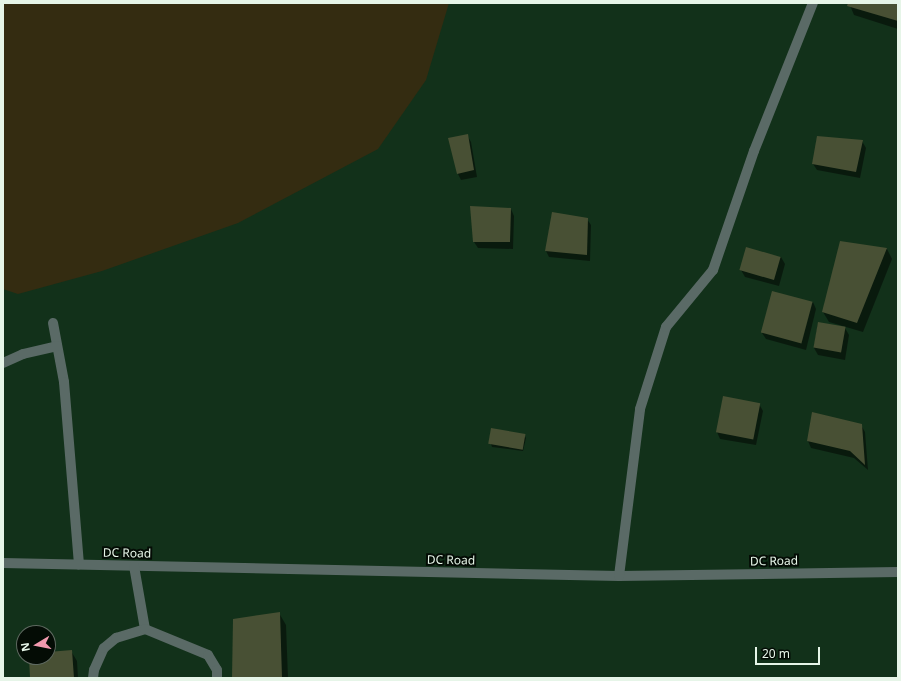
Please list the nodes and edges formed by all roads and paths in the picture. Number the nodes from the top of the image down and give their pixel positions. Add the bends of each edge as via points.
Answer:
1 (813, 3) edge
2 (53, 323) dead end
3 (57, 346) junction
4 (3, 363) edge
5 (3, 563) edge
6 (79, 564) junction
7 (134, 566) junction
8 (898, 572) edge
9 (619, 576) junction
10 (145, 629) junction
11 (93, 678) edge
12 (217, 678) edge

1 - 9 street via 754,151 713,270 666,327 640,409
2 - 3 street
3 - 4 street via 23,354
3 - 6 street via 64,382
5 - 6 street, DC Road
6 - 7 street, DC Road
7 - 9 street, DC Road
7 - 10 street
8 - 9 street, DC Road
10 - 11 street via 116,638 104,648
10 - 12 street via 208,655 217,670

